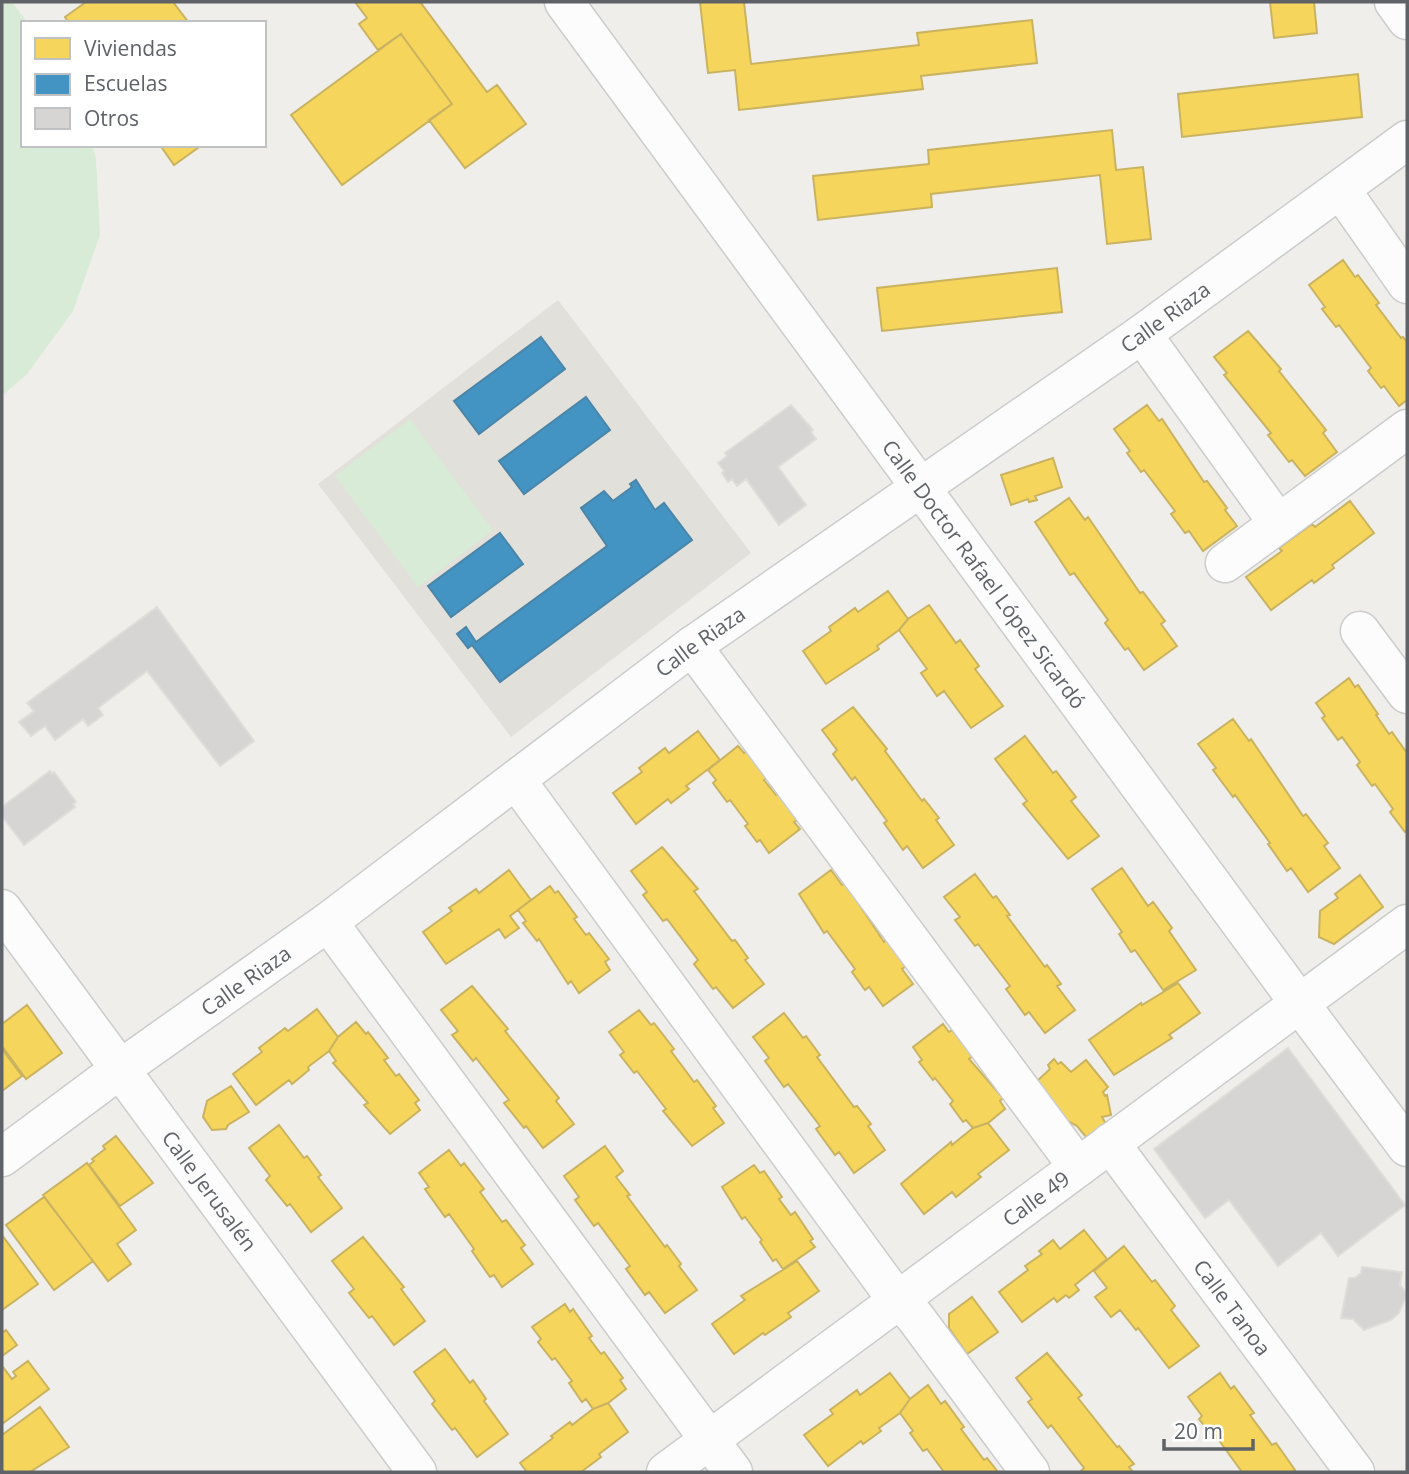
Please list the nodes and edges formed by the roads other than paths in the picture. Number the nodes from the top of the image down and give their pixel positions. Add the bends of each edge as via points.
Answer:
1 (564, 2) edge
2 (1394, 2) edge
3 (1407, 20) edge
4 (1407, 140) edge
5 (1341, 190) junction
6 (1407, 284) edge
7 (1142, 334) junction
8 (1407, 429) edge
9 (919, 487) junction
10 (1278, 523) junction
11 (1226, 563) dead end
12 (1360, 631) dead end
13 (692, 646) junction
14 (1407, 694) edge
15 (516, 780) junction
16 (2, 909) edge
17 (328, 922) junction
18 (1407, 924) edge
19 (1300, 1004) junction
20 (119, 1070) junction
21 (1110, 1143) junction
22 (1407, 1147) edge
23 (2, 1157) edge
24 (1078, 1167) junction
25 (900, 1301) junction
26 (710, 1441) junction
27 (417, 1472) edge
28 (666, 1472) edge
29 (733, 1472) edge
30 (1030, 1472) edge
31 (1355, 1472) edge

1 - 9 street, Calle Doctor Rafael López Sicardó
2 - 3 street
4 - 5 street, Calle Riaza
5 - 6 street
5 - 7 street, Calle Riaza
7 - 9 street, Calle Riaza
7 - 10 street
8 - 10 street
9 - 13 street, Calle Riaza
9 - 19 street, Calle Doctor Rafael López Sicardó
10 - 11 street
12 - 14 street
13 - 15 street, Calle Riaza
13 - 24 street
15 - 17 street, Calle Riaza
15 - 25 street
16 - 20 street, Calle Jerusalén
17 - 20 street, Calle Riaza
17 - 26 street
18 - 19 street, Calle 49
19 - 21 street, Calle 49
19 - 22 street, Calle Doctor Rafael López Sicardó
20 - 23 street, Calle Riaza
20 - 27 street, Calle Jerusalén
21 - 24 street, Calle 49
21 - 31 street, Calle Tanoa
24 - 25 street, Calle 49
25 - 26 street, Calle 49
25 - 30 street
26 - 28 street, Calle 49
26 - 29 street

